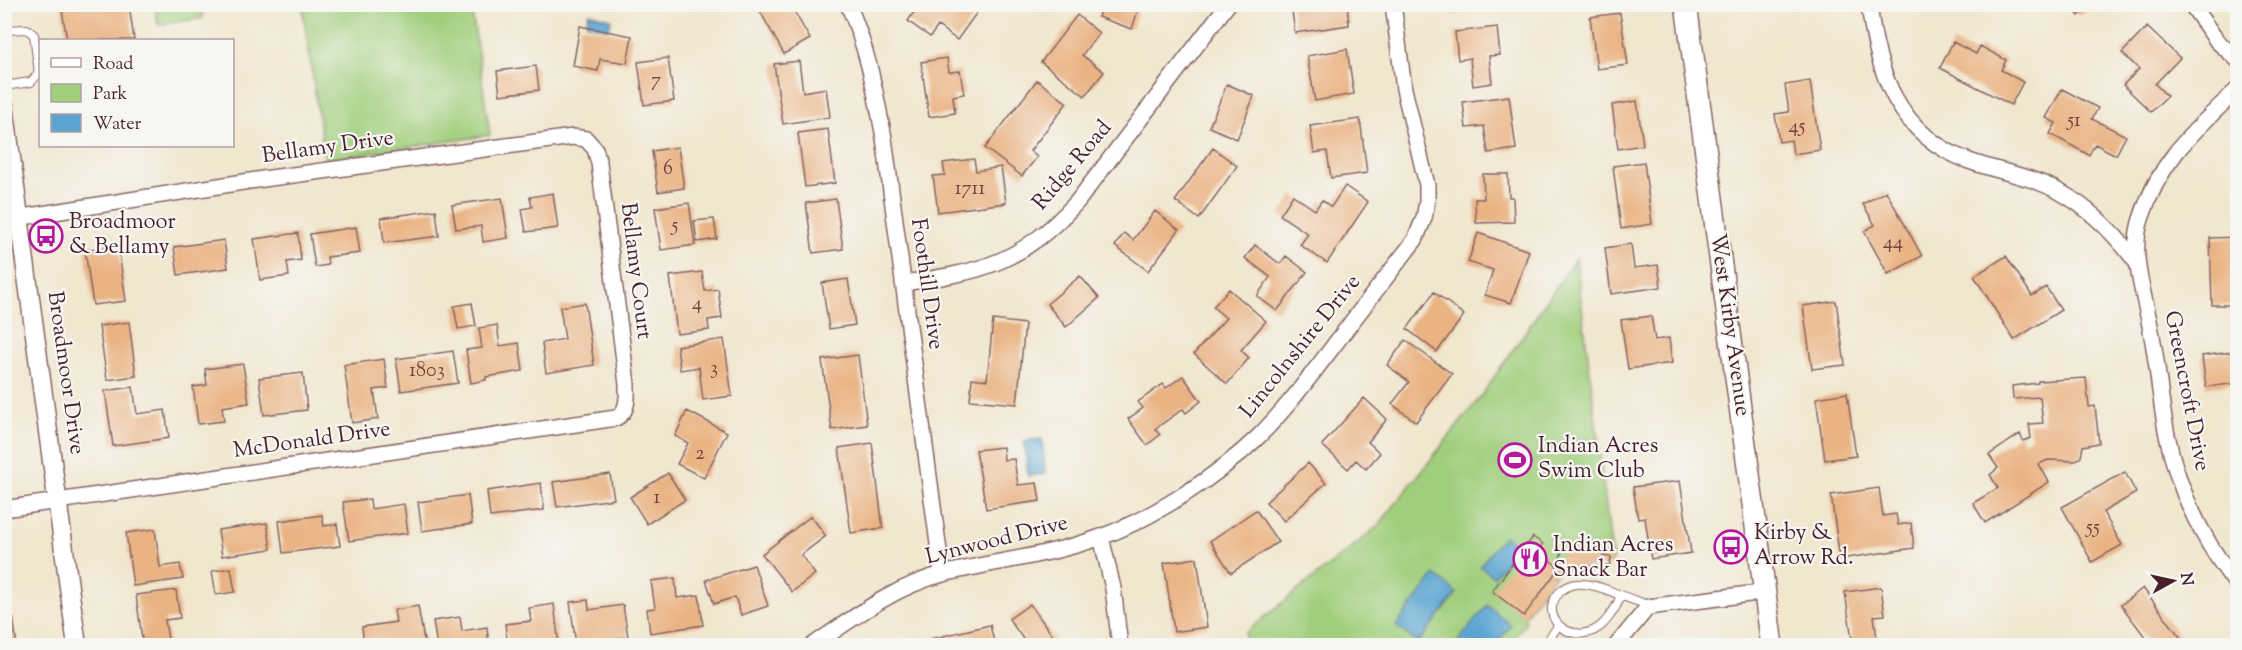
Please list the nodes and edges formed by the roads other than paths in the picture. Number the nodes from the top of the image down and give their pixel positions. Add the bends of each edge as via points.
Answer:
1 (1228, 4) edge
2 (1393, 4) edge
3 (1686, 4) edge
4 (1869, 4) edge
5 (2191, 4) edge
6 (848, 5) edge
7 (4, 30) edge
8 (2238, 60) edge
9 (4, 87) edge
10 (2238, 89) edge
11 (4, 106) edge
12 (586, 138) joint
13 (12, 219) edge
14 (2137, 263) junction
15 (903, 283) junction
16 (624, 412) joint
17 (58, 501) junction
18 (4, 509) edge
19 (1101, 537) junction
20 (942, 574) junction
21 (2238, 586) edge
22 (1765, 592) junction
23 (1620, 596) junction
24 (1648, 607) junction
25 (1558, 626) junction
26 (77, 645) edge
27 (812, 645) edge
28 (1120, 645) edge
29 (1544, 645) edge
30 (1616, 645) edge
31 (1772, 645) edge

1 - 15 street, Ridge Road via 1057,225 1035,243 979,270
2 - 19 street, Lincolnshire Drive via 1404,89 1427,185 1424,218 1415,240 1298,392 1258,436 1184,494
3 - 22 main road, West Kirby Avenue
4 - 14 street, Greencroft Drive via 1873,40 1884,77 1896,102 1926,136 1967,160 2060,192 2118,238
5 - 8 street via 2217,41
6 - 15 street, Foothill Drive via 871,67
7 - 9 lane via 27,29 34,35 39,73 31,82
10 - 14 street, Greencroft Drive via 2170,157 2153,186 2137,238
11 - 13 street, Broadmoor Drive
12 - 13 street, Bellamy Drive via 311,172
12 - 16 street, Bellamy Court via 595,148 600,174 627,384
13 - 17 street, Broadmoor Drive
14 - 21 street, Greencroft Drive via 2174,464 2199,528
15 - 20 street, Foothill Drive
16 - 17 street, McDonald Drive via 616,418 559,428
17 - 18 street, McDonald Drive
17 - 26 street, Broadmoor Drive
19 - 20 street, Lynwood Drive via 1066,549
19 - 28 street
20 - 27 street, Lynwood Drive via 900,591
22 - 24 street
22 - 31 main road, West Kirby Avenue
23 - 24 lane
23 - 25 lane via 1598,631 1591,635 1569,636
23 - 25 lane via 1585,584 1562,589 1551,607
24 - 30 street
25 - 29 lane

